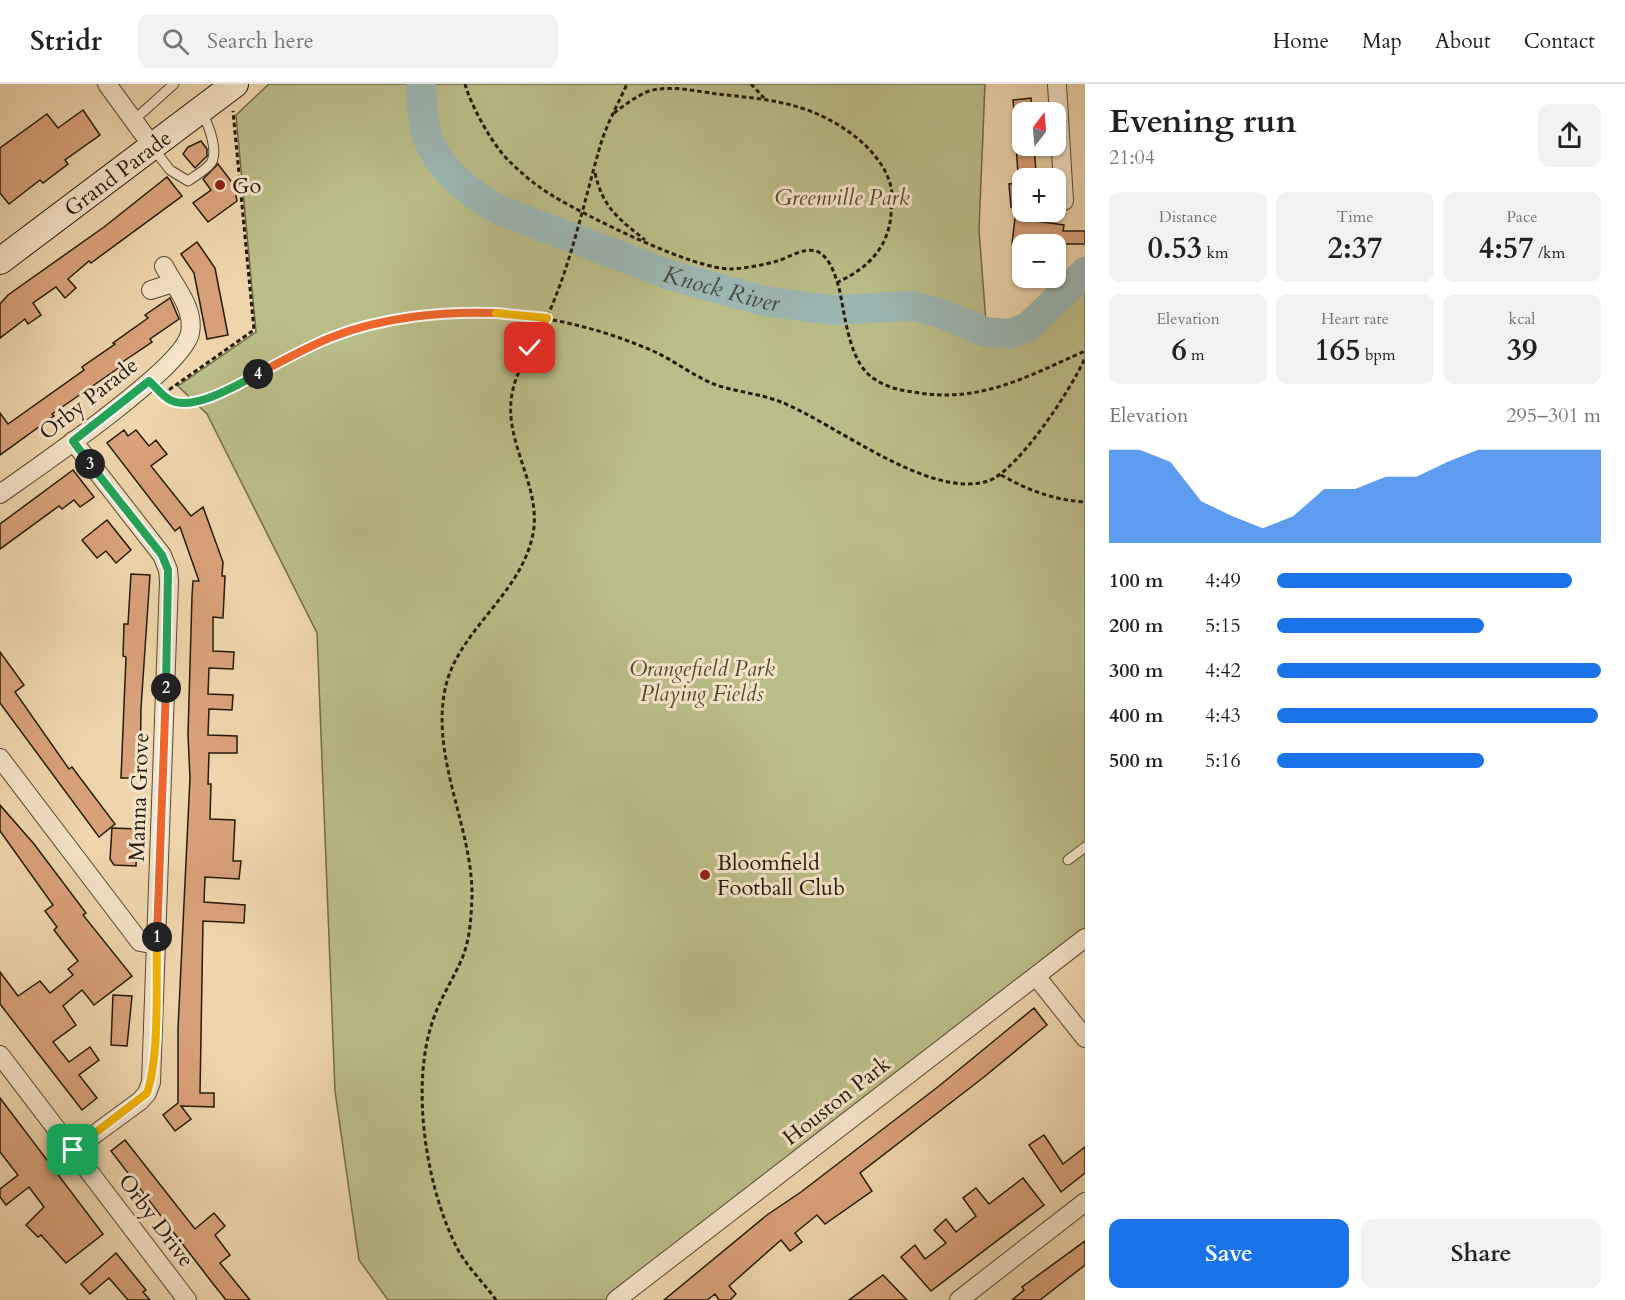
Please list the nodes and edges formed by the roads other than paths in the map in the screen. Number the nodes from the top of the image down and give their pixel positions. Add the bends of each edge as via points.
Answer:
1 (107, 84) edge
2 (174, 84) edge
3 (235, 84) edge
4 (1057, 84) edge
5 (201, 110) junction
6 (134, 120) junction
7 (153, 147) junction
8 (1062, 168) edge
9 (0, 261) edge
10 (164, 266) dead end
11 (173, 283) junction
12 (151, 290) dead end
13 (73, 441) junction
14 (0, 494) edge
15 (0, 758) edge
16 (1085, 847) edge
17 (1068, 860) dead end
18 (1085, 938) edge
19 (157, 945) junction
20 (1036, 976) junction
21 (1085, 1038) edge
22 (0, 1055) edge
23 (73, 1150) junction
24 (1085, 1202) edge
25 (188, 1300) edge
26 (616, 1300) edge
27 (959, 1300) edge

1 - 6 street
2 - 6 lane
3 - 5 street, Grand Parade
4 - 8 street
5 - 7 street, Grand Parade
5 - 7 lane via 213,156 211,163 188,181 170,170
6 - 7 street
7 - 9 street, Grand Parade
10 - 11 street
11 - 12 street
11 - 13 street, Orby Parade via 186,303 191,326 188,341 149,381
13 - 14 street, Orby Parade
13 - 19 street, Manna Grove via 162,555 168,570
15 - 19 street via 140,942
16 - 17 lane
18 - 20 street, Houston Park
19 - 23 street, Manna Grove via 154,1047 147,1093
20 - 21 street
20 - 26 street, Houston Park
22 - 23 street, Orby Drive
23 - 25 street, Orby Drive
24 - 27 street

